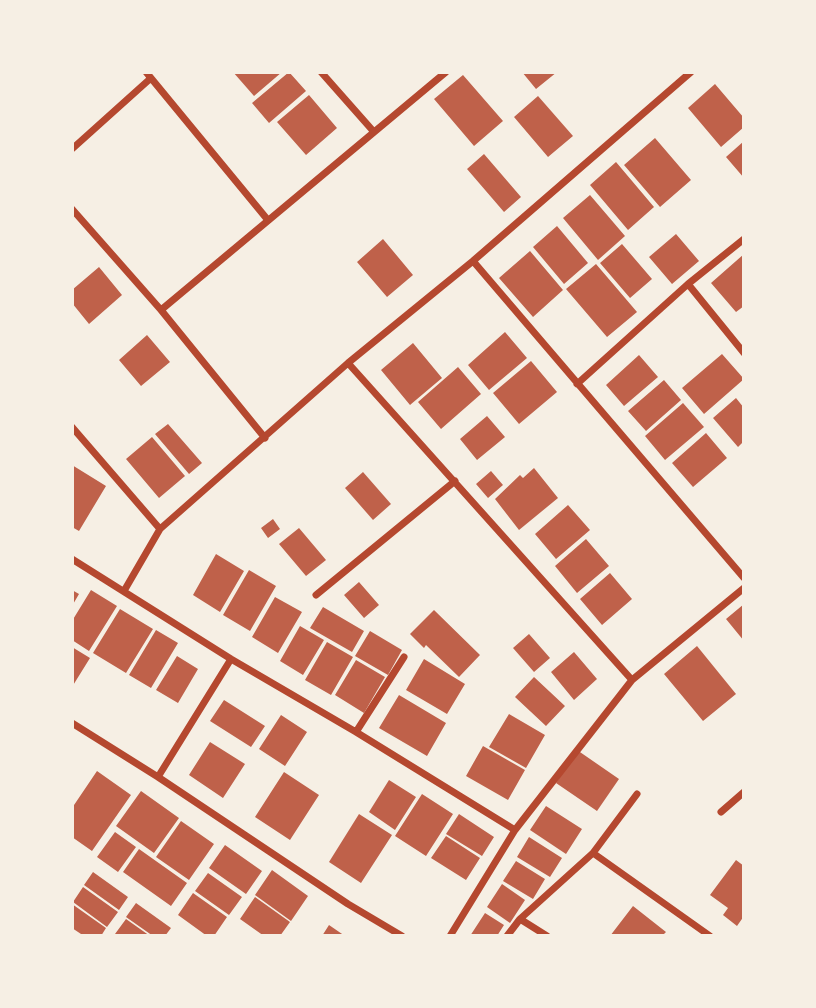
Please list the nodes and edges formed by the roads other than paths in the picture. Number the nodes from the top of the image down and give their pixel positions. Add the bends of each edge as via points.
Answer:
1 (321, 72) edge
2 (446, 72) edge
3 (691, 72) edge
4 (148, 75) edge
5 (373, 132) junction
6 (72, 149) edge
7 (72, 209) edge
8 (267, 219) junction
9 (744, 239) edge
10 (473, 261) junction
11 (688, 284) junction
12 (161, 310) junction
13 (744, 353) edge
14 (348, 363) junction
15 (577, 384) junction
16 (72, 427) edge
17 (265, 438) junction
18 (455, 481) junction
19 (160, 529) junction
20 (72, 559) edge
21 (744, 578) edge
22 (744, 588) edge
23 (124, 591) junction
24 (316, 595) dead end
25 (404, 657) dead end
26 (231, 659) junction
27 (632, 680) junction
28 (72, 723) edge
29 (356, 732) junction
30 (158, 777) junction
31 (744, 792) edge
32 (637, 794) dead end
33 (721, 812) dead end
34 (515, 830) junction
35 (593, 853) junction
36 (520, 919) junction
37 (401, 936) edge
38 (450, 936) edge
39 (507, 936) edge
40 (547, 936) edge
41 (710, 936) edge

1 - 5 street
2 - 5 street
3 - 10 street
4 - 6 street
4 - 8 street
5 - 8 street
7 - 12 street
8 - 12 street
9 - 11 street
10 - 14 street
10 - 15 street
11 - 13 street
11 - 15 street
12 - 17 street
14 - 17 street
14 - 18 street
15 - 21 street
16 - 19 street
17 - 19 street
18 - 24 street
18 - 27 street
19 - 23 street
20 - 23 street
22 - 27 street
23 - 26 street
25 - 29 street
26 - 29 street
26 - 30 street
27 - 34 street
28 - 30 street
29 - 34 street
30 - 37 street
31 - 33 street
32 - 35 street
34 - 38 street
35 - 36 street
35 - 41 street
36 - 39 street
36 - 40 street

